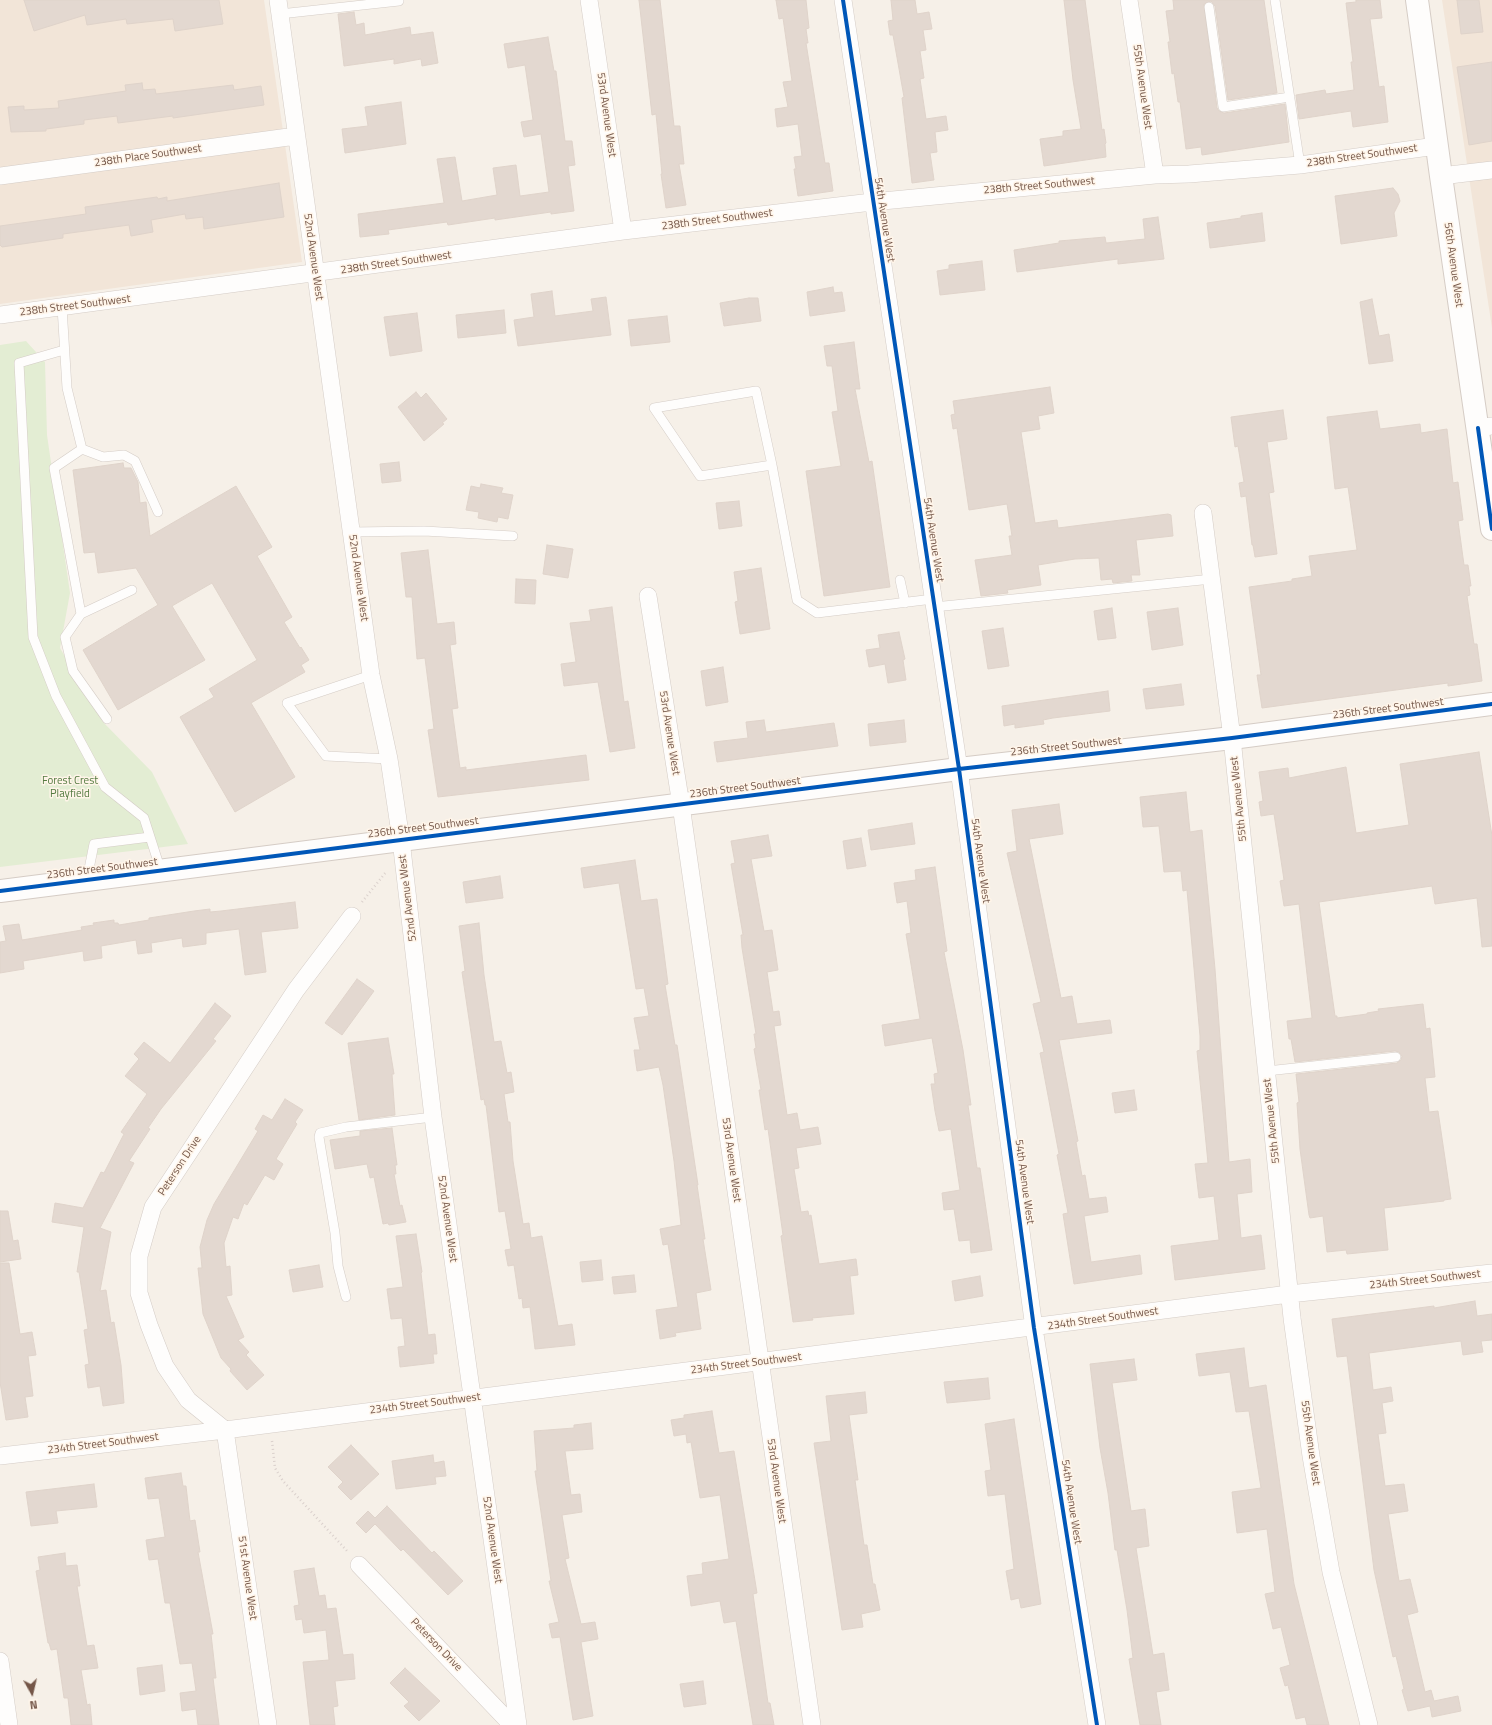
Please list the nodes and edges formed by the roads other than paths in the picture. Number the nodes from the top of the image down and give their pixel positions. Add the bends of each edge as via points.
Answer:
1 (589, 0) edge
2 (843, 0) edge
3 (1130, 0) edge
4 (1276, 0) edge
5 (1417, 0) edge
6 (399, 1) dead end
7 (279, 7) edge
8 (1209, 7) dead end
9 (1290, 97) junction
10 (296, 136) junction
11 (1436, 146) junction
12 (1300, 165) junction
13 (1492, 170) edge
14 (1155, 175) junction
15 (0, 176) edge
16 (1440, 176) junction
17 (872, 202) junction
18 (623, 231) junction
19 (315, 274) junction
20 (62, 307) junction
21 (0, 315) edge
22 (64, 350) junction
23 (1485, 427) edge
24 (82, 449) junction
25 (772, 465) junction
26 (158, 512) dead end
27 (1203, 513) dead end
28 (1492, 529) edge
29 (351, 532) junction
30 (513, 536) dead end
31 (900, 580) dead end
32 (1212, 580) junction
33 (132, 590) dead end
34 (648, 596) dead end
35 (905, 603) junction
36 (934, 603) junction
37 (81, 614) junction
38 (371, 674) junction
39 (1492, 704) edge
40 (107, 719) dead end
41 (1232, 738) junction
42 (388, 759) junction
43 (959, 768) junction
44 (681, 805) junction
45 (150, 837) junction
46 (401, 840) junction
47 (161, 871) junction
48 (86, 880) junction
49 (0, 891) edge
50 (352, 916) road end
51 (1396, 1057) dead end
52 (1267, 1071) junction
53 (433, 1117) junction
54 (1492, 1272) edge
55 (1289, 1294) junction
56 (346, 1297) dead end
57 (1034, 1328) junction
58 (759, 1363) junction
59 (472, 1398) junction
60 (225, 1430) junction
61 (0, 1456) edge
62 (359, 1565) road end
63 (0, 1661) edge
64 (9, 1725) edge
65 (268, 1725) edge
66 (512, 1725) edge
67 (518, 1725) edge
68 (812, 1725) edge
69 (1097, 1725) edge
70 (1369, 1725) edge

1 - 18 street, 53rd Avenue West
2 - 17 street, 54th Avenue West
3 - 14 street, 55th Avenue West
4 - 9 lane
5 - 11 main road, 56th Avenue West
6 - 7 lane
7 - 10 street, 52nd Avenue West
8 - 9 lane via 1223,107
9 - 12 lane
10 - 15 street, 238th Place Southwest
10 - 19 street, 52nd Avenue West
11 - 12 street, 238th Street Southwest
11 - 16 main road, 56th Avenue West
12 - 14 street, 238th Street Southwest
13 - 16 street
14 - 17 street, 238th Street Southwest
16 - 23 main road, 56th Avenue West
17 - 18 street, 238th Street Southwest
17 - 36 street, 54th Avenue West
18 - 19 street, 238th Street Southwest
19 - 20 street, 238th Street Southwest
19 - 29 street, 52nd Avenue West
20 - 21 street, 238th Street Southwest
20 - 22 lane
22 - 24 lane via 67,388
22 - 45 lane via 19,363 34,637 56,696 105,787 144,818
23 - 28 main road, 56th Avenue West
24 - 26 lane via 103,457 124,455 135,461
24 - 37 lane via 54,468
25 - 25 lane via 756,391 654,408 700,476
25 - 35 lane via 797,600 817,613
27 - 32 street, 55th Avenue West
29 - 30 lane via 424,531
29 - 38 street, 52nd Avenue West
31 - 35 lane
32 - 36 lane
32 - 41 street, 55th Avenue West
33 - 37 lane
34 - 44 street, 53rd Avenue West
35 - 36 lane
36 - 43 street, 54th Avenue West
37 - 40 lane via 65,637 73,671
38 - 42 street, 52nd Avenue West
38 - 42 lane via 288,703 326,756
39 - 41 main road, 236th Street Southwest
41 - 43 main road, 236th Street Southwest
41 - 52 street, 55th Avenue West
42 - 46 street, 52nd Avenue West
43 - 44 main road, 236th Street Southwest
43 - 57 street, 54th Avenue West
44 - 46 main road, 236th Street Southwest
44 - 58 street, 53rd Avenue West
45 - 47 lane
45 - 48 lane via 94,844
46 - 47 main road, 236th Street Southwest
46 - 53 street, 52nd Avenue West
47 - 48 main road, 236th Street Southwest
48 - 49 main road, 236th Street Southwest
50 - 60 street, Peterson Drive via 296,990 153,1207 139,1256 139,1293 165,1366 188,1400
51 - 52 lane
52 - 55 street, 55th Avenue West
53 - 56 lane via 320,1132 336,1233 338,1266
53 - 59 street, 52nd Avenue West
54 - 55 street, 234th Street Southwest
55 - 57 street, 234th Street Southwest
55 - 70 street, 55th Avenue West via 1311,1456 1331,1572
57 - 58 street, 234th Street Southwest
57 - 69 street, 54th Avenue West
58 - 59 street, 234th Street Southwest
58 - 68 street, 53rd Avenue West
59 - 60 street, 234th Street Southwest
59 - 67 street, 52nd Avenue West
60 - 61 street, 234th Street Southwest
60 - 65 street, 51st Avenue West
62 - 66 street, Peterson Drive
63 - 64 street

